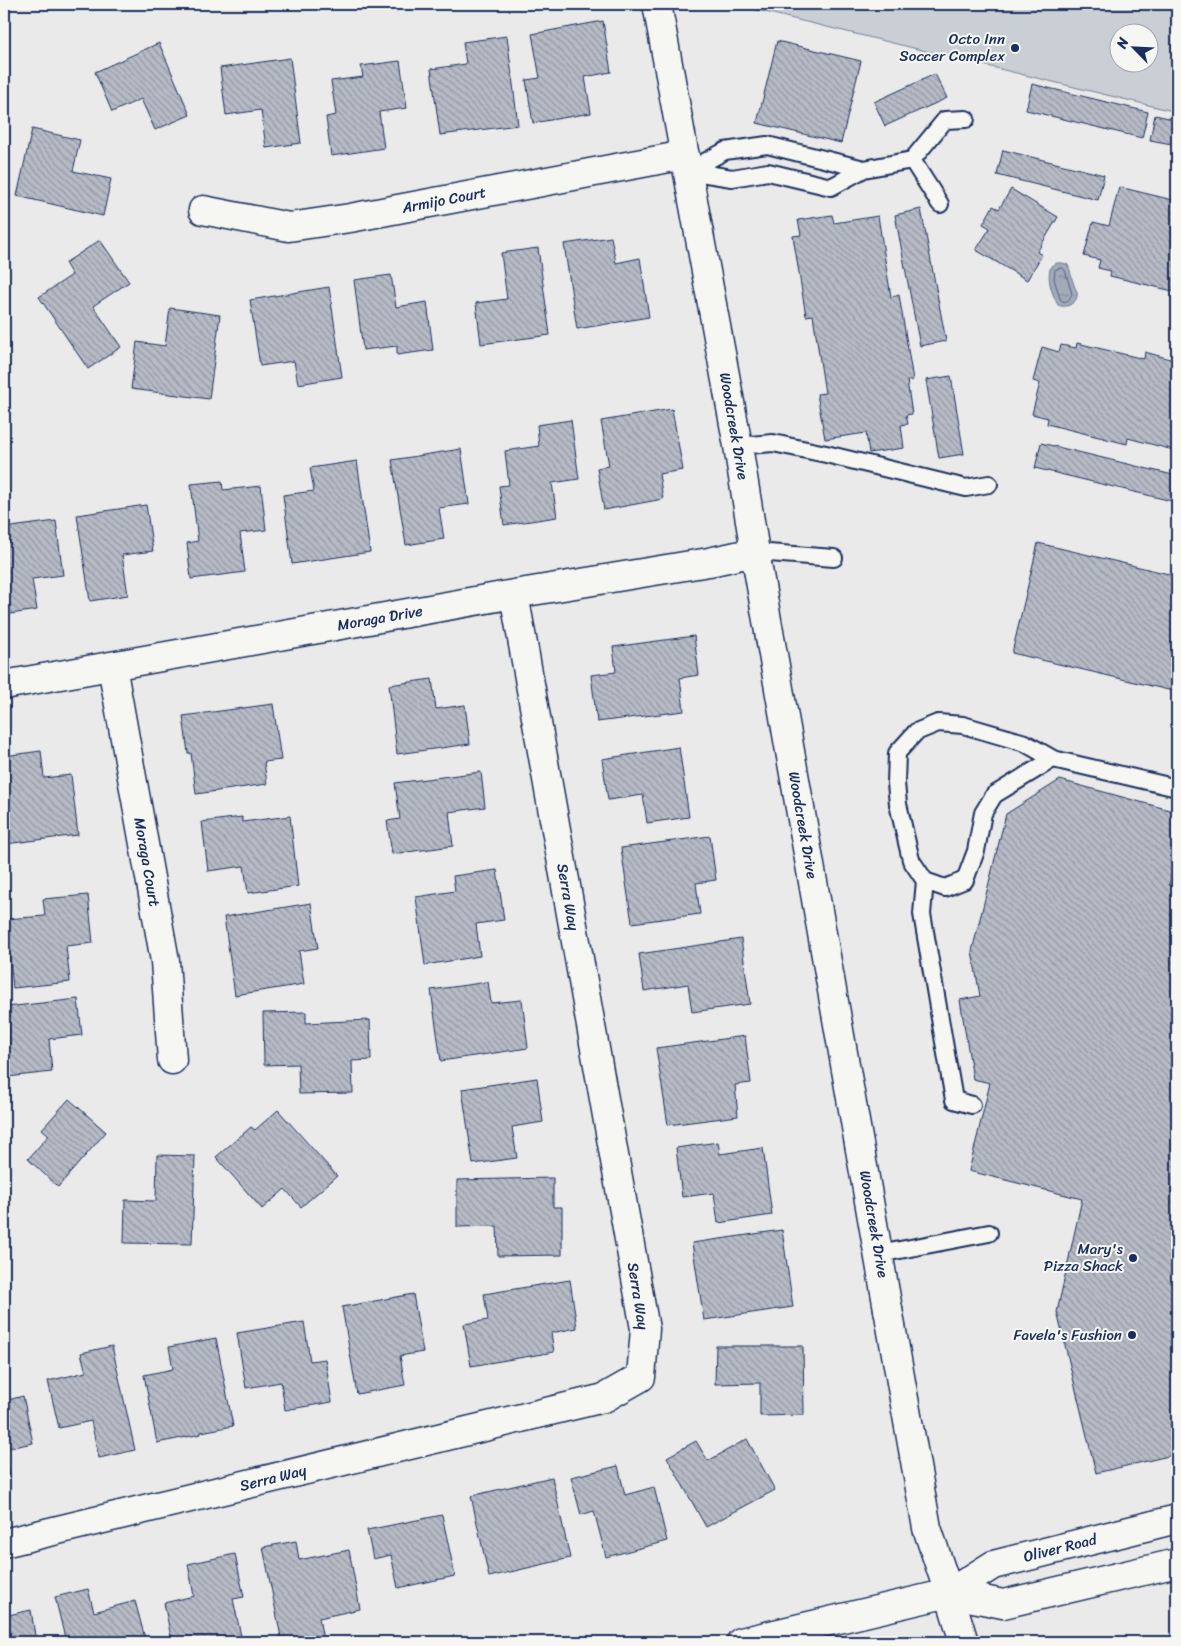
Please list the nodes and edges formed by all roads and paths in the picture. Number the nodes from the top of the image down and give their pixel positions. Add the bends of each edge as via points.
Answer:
1 (657, 4) edge
2 (966, 119) dead end
3 (912, 160) junction
4 (686, 163) junction
5 (864, 169) junction
6 (940, 204) dead end
7 (203, 210) dead end
8 (738, 446) junction
9 (989, 484) dead end
10 (755, 552) junction
11 (834, 558) dead end
12 (514, 594) junction
13 (112, 666) junction
14 (4, 685) edge
15 (1053, 759) junction
16 (1177, 788) edge
17 (925, 881) junction
18 (172, 1060) dead end
19 (972, 1105) dead end
20 (989, 1233) dead end
21 (879, 1254) junction
22 (1177, 1519) edge
23 (4, 1542) edge
24 (1177, 1563) edge
25 (949, 1593) junction
26 (741, 1642) edge
27 (964, 1642) edge

1 - 4 street, Woodcreek Drive
2 - 3 lane via 945,120
3 - 5 lane
3 - 6 lane
4 - 5 lane via 767,144
4 - 5 lane via 732,178 768,172 831,187
4 - 7 street, Armijo Court via 289,227
4 - 8 street, Woodcreek Drive
8 - 9 lane via 773,443 966,488
8 - 10 street, Woodcreek Drive
10 - 11 lane
10 - 12 street, Moraga Drive
10 - 21 street, Woodcreek Drive
12 - 13 street, Moraga Drive
12 - 23 street, Serra Way via 645,1329 641,1377 604,1398
13 - 14 street, Moraga Drive
13 - 18 street, Moraga Court via 165,961
15 - 16 lane
15 - 17 lane via 994,795 983,813 976,852 965,880 945,888
15 - 17 lane via 1025,742 963,725 938,723 916,732 897,753 896,783 912,860
17 - 19 lane via 922,914 954,1100
20 - 21 lane
21 - 25 street, Woodcreek Drive via 927,1528
22 - 25 street, Oliver Road via 993,1564
24 - 25 street, Oliver Road via 1003,1604
25 - 26 street, Oliver Road
25 - 27 street, Woodcreek Drive

